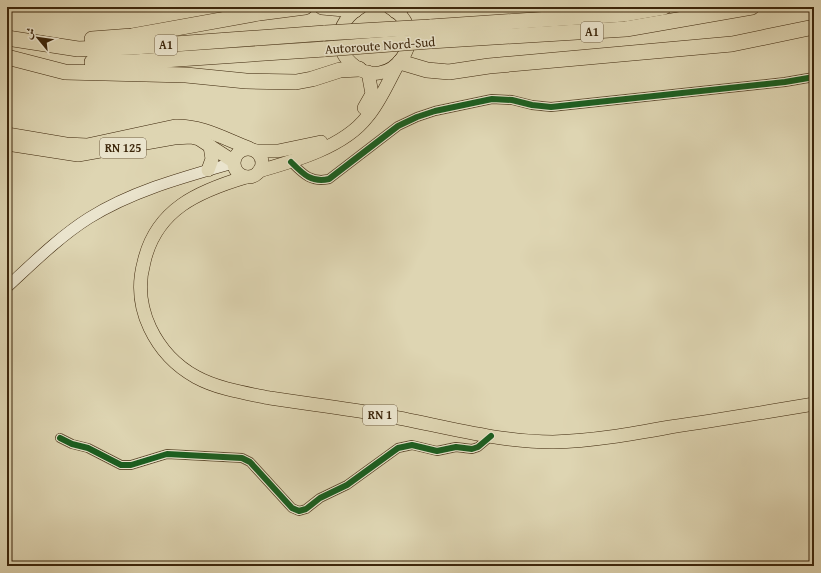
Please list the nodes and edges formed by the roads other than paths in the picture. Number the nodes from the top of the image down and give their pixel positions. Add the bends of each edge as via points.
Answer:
1 (305, 7) edge
2 (322, 7) edge
3 (664, 7) edge
4 (752, 7) edge
5 (359, 8) edge
6 (396, 8) edge
7 (814, 28) edge
8 (430, 34) junction
9 (7, 37) edge
10 (7, 56) edge
11 (399, 63) junction
12 (364, 71) junction
13 (814, 77) edge
14 (7, 134) edge
15 (7, 144) edge
16 (210, 146) junction
17 (253, 150) junction
18 (291, 162) junction
19 (237, 168) junction
20 (208, 170) junction
21 (259, 171) junction
22 (20, 275) junction
23 (7, 279) edge
24 (7, 287) edge
25 (814, 404) edge
26 (491, 436) junction
27 (60, 438) dead end

1 - 9 highway via 132,36 95,39
2 - 5 highway
3 - 8 highway, Autoroute Nord-Sud / A1 via 624,14
4 - 8 highway, Autoroute Nord-Sud / A1 via 626,29
5 - 12 main road via 343,26 341,44 349,62
6 - 11 main road via 407,26 409,39 407,52
7 - 11 highway via 732,44 449,72
8 - 9 highway, Autoroute Nord-Sud / A1, bridge via 325,33 134,48 86,48
8 - 10 highway, Autoroute Nord-Sud / A1, bridge via 325,49 134,62 73,62
10 - 12 highway via 65,72 186,75 246,81 312,80 340,70
11 - 12 main road via 384,72
11 - 18 main road via 362,124 331,144
12 - 17 main road via 372,88 369,100 356,119 338,134 320,143 278,152
13 - 18 street via 551,107 492,99 416,117 384,135 329,179 321,181 309,178
14 - 17 main road via 87,145 184,125 201,129
15 - 16 main road, RN 125 via 78,155 184,137 199,140
16 - 19 main road, RN 125
16 - 20 main road via 212,159
17 - 19 main road via 239,151
17 - 21 main road via 262,160
18 - 21 main road
19 - 20 main road
19 - 21 main road via 253,176
19 - 26 main road, RN 1 via 220,184 190,198 168,215 146,252 142,270 142,306 154,337 181,368 198,378 248,394
20 - 22 main road via 129,197 106,208 69,232
22 - 23 street
22 - 24 main road
25 - 26 main road, RN 1 via 611,437 554,442
26 - 27 street via 472,449 456,446 437,451 405,445 347,485 299,511 292,508 250,462 242,458 166,454 131,465 121,465 88,448

